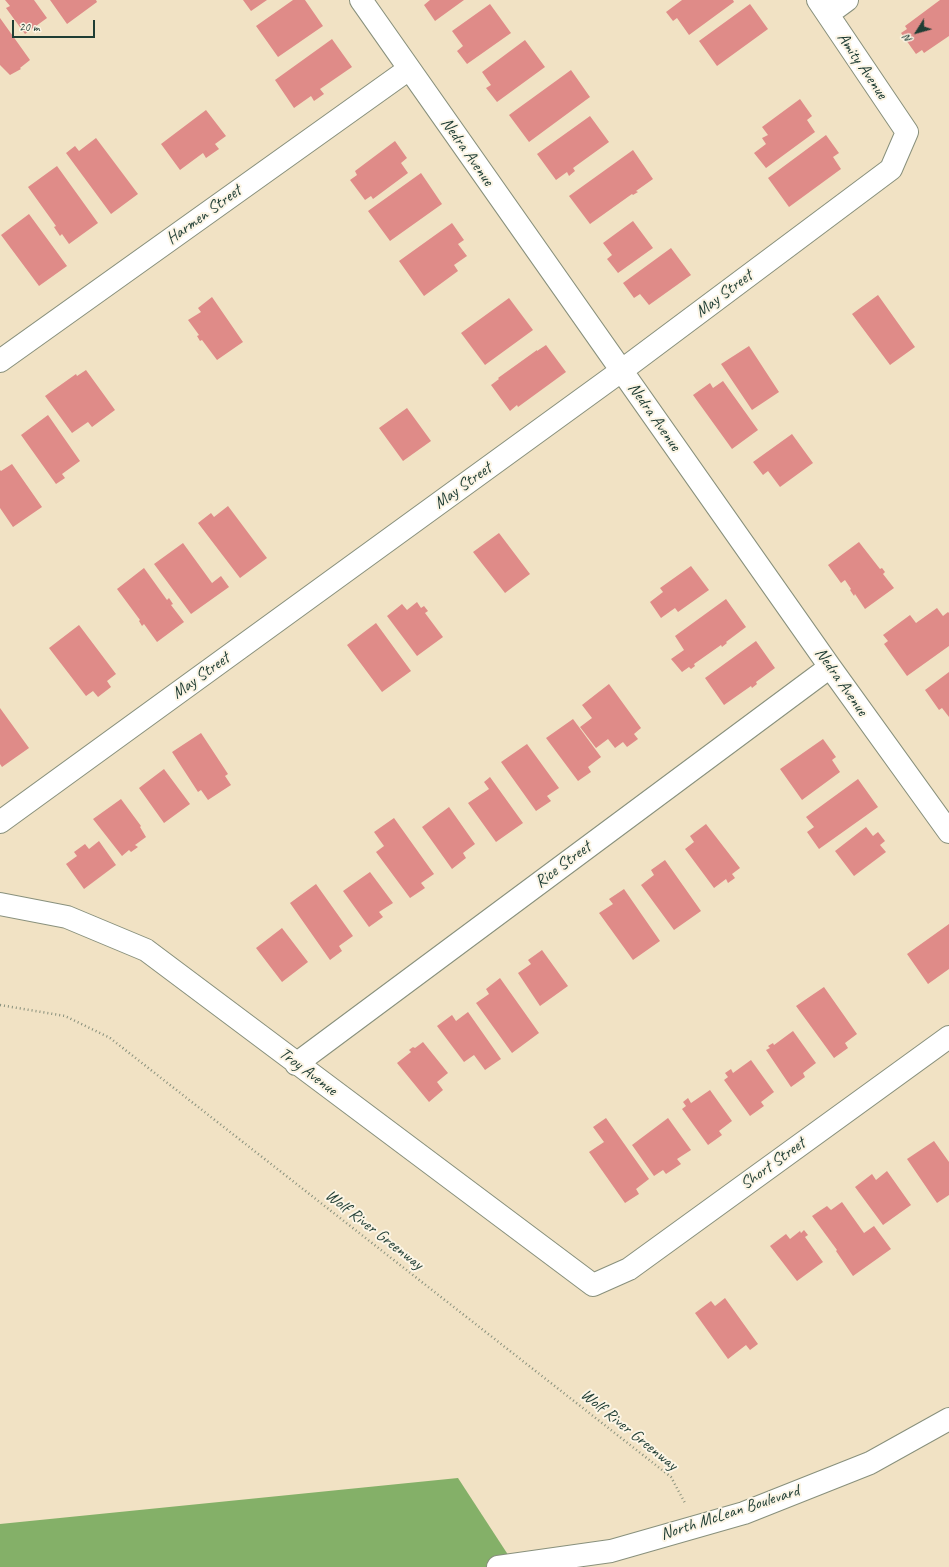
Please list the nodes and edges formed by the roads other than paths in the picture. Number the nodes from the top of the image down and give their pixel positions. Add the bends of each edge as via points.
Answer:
1 (361, 0) edge
2 (847, 0) edge
3 (823, 7) edge
4 (408, 69) junction
5 (907, 132) joint
6 (0, 361) edge
7 (622, 371) junction
8 (830, 667) junction
9 (0, 822) edge
10 (949, 832) edge
11 (0, 904) edge
12 (949, 1037) edge
13 (296, 1064) junction
14 (593, 1285) joint
15 (949, 1418) edge
16 (498, 1567) edge

1 - 4 street, Nedra Avenue
2 - 3 street
3 - 5 street, Amity Avenue
4 - 6 street, Harmen Street
4 - 7 street, Nedra Avenue
5 - 7 street, May Street via 891,169
7 - 8 street, Nedra Avenue
7 - 9 street, May Street
8 - 10 street, Nedra Avenue
8 - 13 street, Rice Street
11 - 13 street, Troy Avenue via 67,917 146,950
12 - 14 street, Short Street via 629,1269
13 - 14 street, Troy Avenue
15 - 16 street, North McLean Boulevard via 870,1464 744,1513 611,1551

